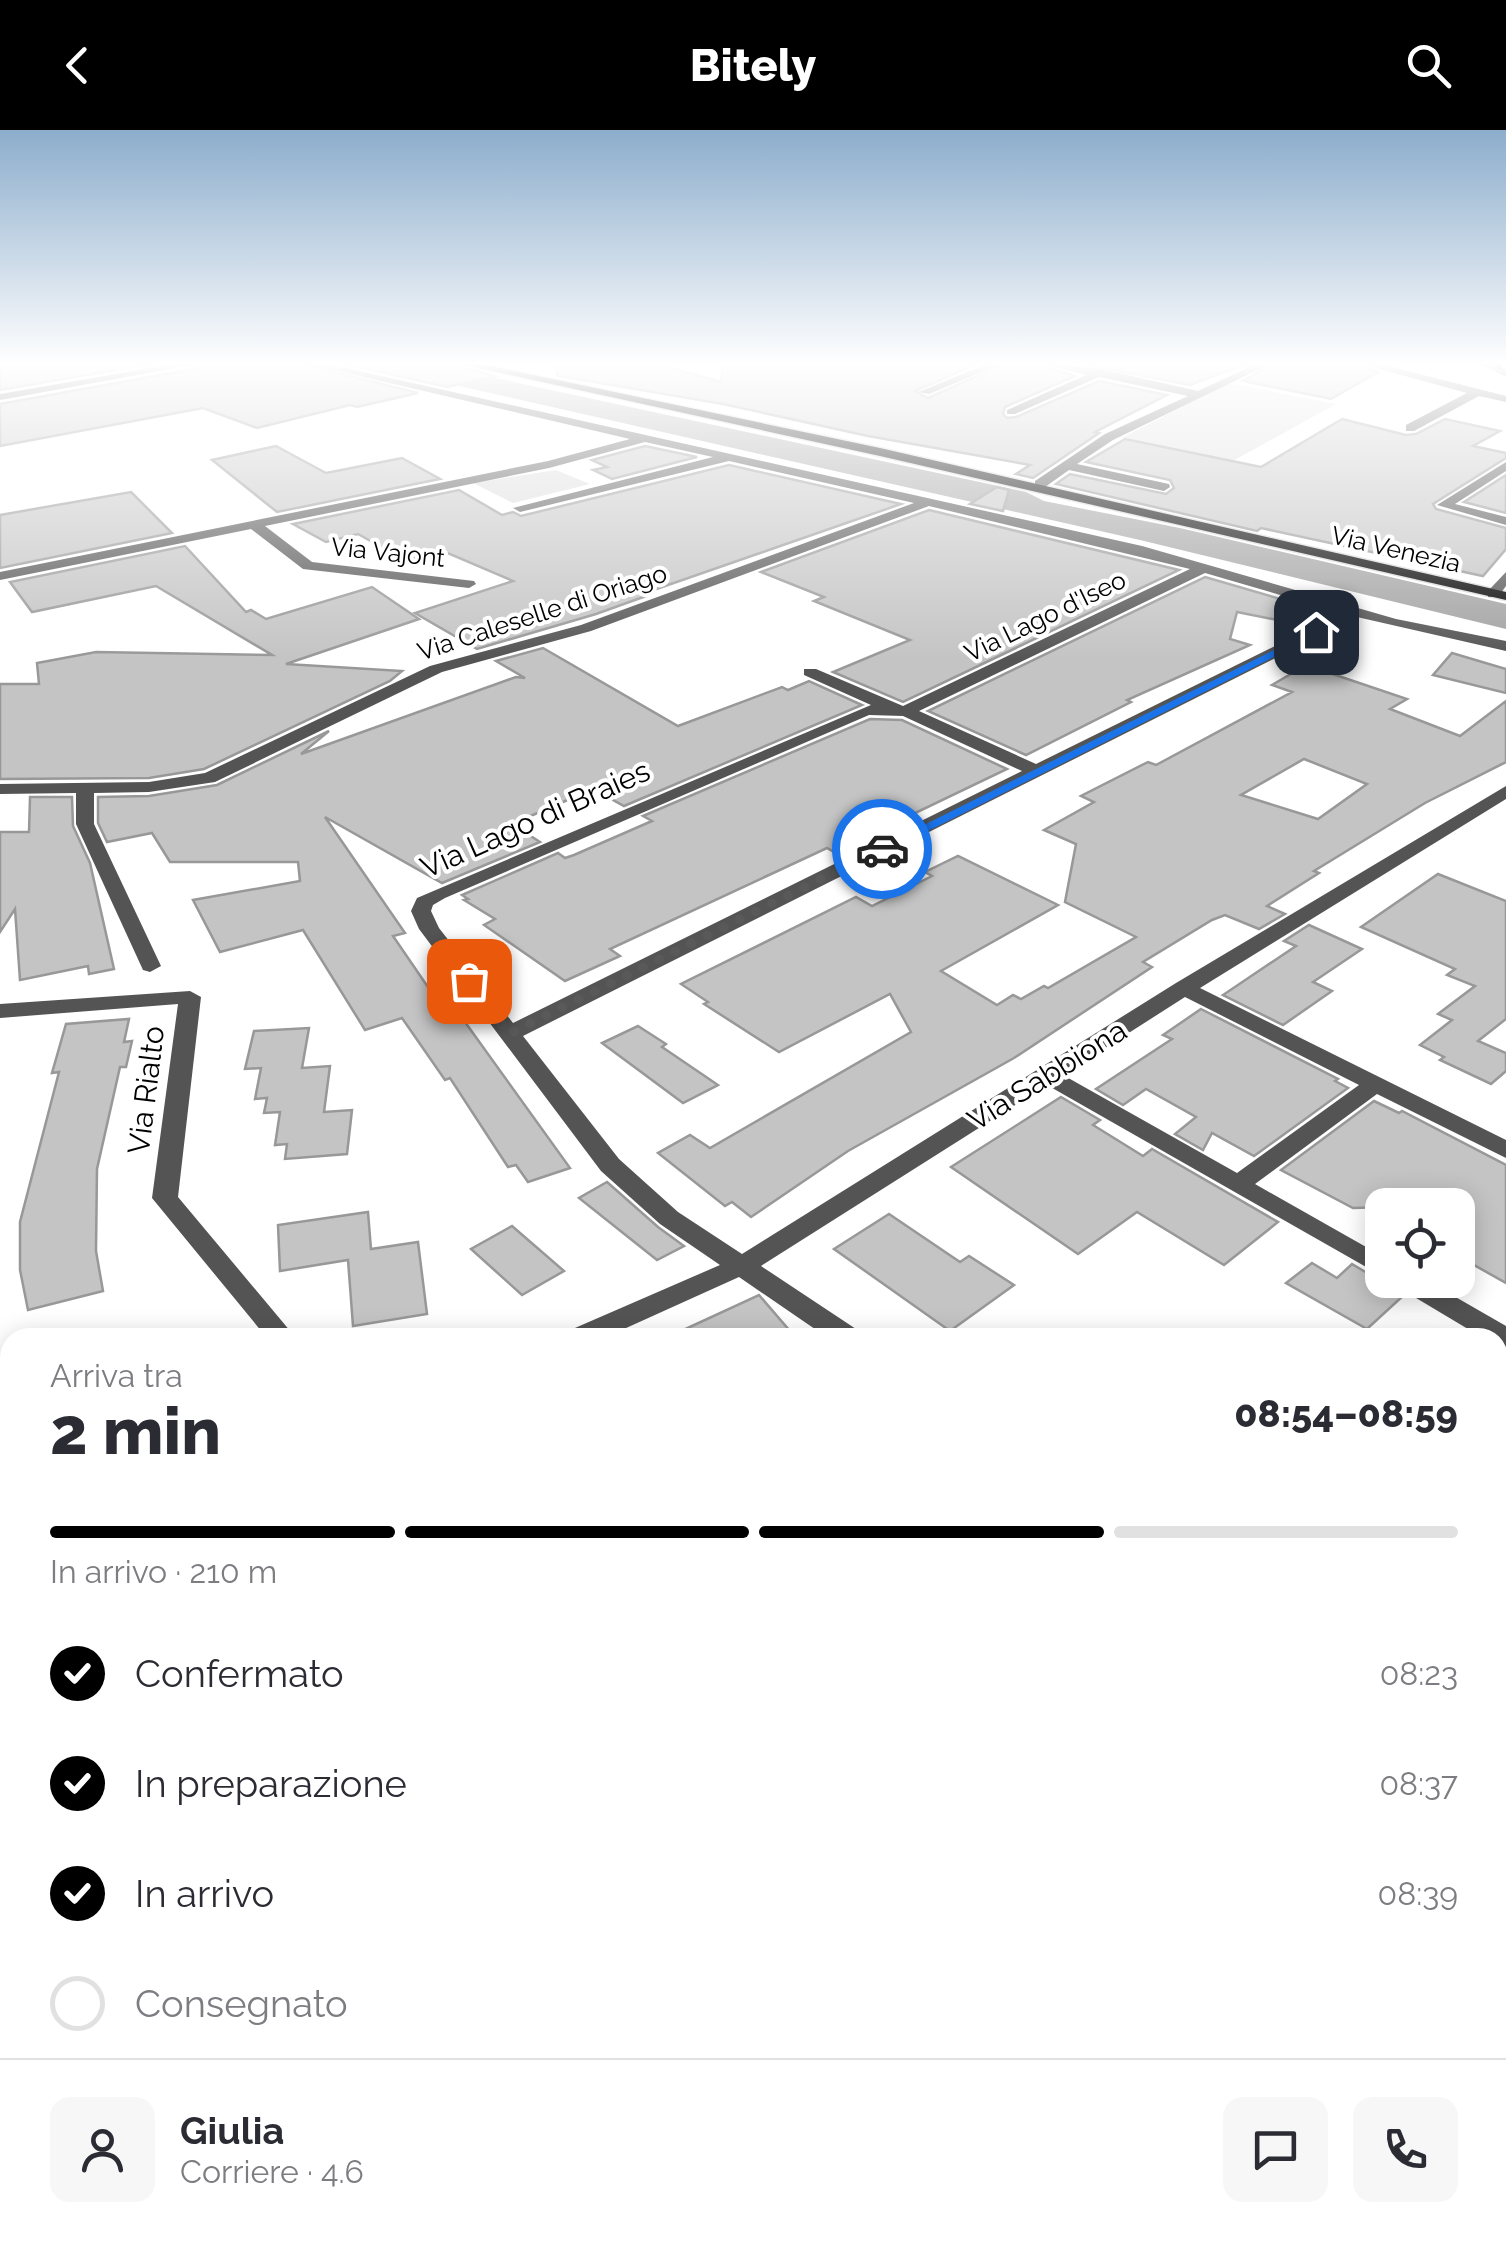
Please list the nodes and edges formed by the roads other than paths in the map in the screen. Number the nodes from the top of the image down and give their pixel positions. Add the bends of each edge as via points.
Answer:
1 (560, 461) edge
2 (712, 461) edge
3 (750, 461) edge
4 (919, 461) edge
5 (1073, 461) edge
6 (550, 464) junction
7 (1069, 464) junction
8 (1506, 466) edge
9 (567, 472) dead end
10 (584, 480) dead end
11 (1040, 484) dead end
12 (601, 487) junction
13 (928, 502) junction
14 (1135, 506) dead end
15 (520, 508) dead end
16 (1506, 521) edge
17 (256, 526) junction
18 (1205, 567) junction
19 (0, 576) edge
20 (1506, 576) edge
21 (469, 584) dead end
22 (1499, 595) edge
23 (1356, 612) junction
24 (1506, 646) edge
25 (810, 672) dead end
26 (898, 710) junction
27 (1038, 772) junction
28 (0, 789) edge
29 (85, 789) junction
30 (1506, 790) edge
31 (150, 966) dead end
32 (1184, 988) junction
33 (0, 1011) edge
34 (509, 1034) junction
35 (1047, 1075) junction
36 (1376, 1084) junction
37 (1506, 1150) edge
38 (1238, 1184) junction
39 (1365, 1257) edge
40 (742, 1266) junction
41 (1436, 1298) edge
42 (275, 1328) edge
43 (601, 1328) edge
44 (834, 1328) edge
45 (1489, 1328) edge

1 - 6 street
2 - 12 street
3 - 13 street
4 - 22 main road, Via Venezia
5 - 7 street
6 - 9 street
6 - 17 street
7 - 11 street
7 - 14 street via 1164,487
8 - 16 street via 1444,505
10 - 12 street
12 - 15 street
13 - 18 street
13 - 29 street, Via Caleselle di Oriago via 586,628 436,669 208,778
17 - 19 street
17 - 21 street, Via Vajont via 308,566
18 - 23 street
18 - 26 street, Via Lago d'Iseo
20 - 22 street
23 - 24 street
23 - 27 street
25 - 26 street
26 - 27 street
26 - 34 street, Via Lago di Braies via 867,710 424,902 420,911 429,928
27 - 34 street
28 - 29 street, Via Caleselle di Oriago
29 - 31 street via 85,824
30 - 32 street, Via Sabbiona
32 - 35 street, Via Sabbiona
32 - 36 street
33 - 42 street, Via Rialto via 190,997 165,1198
34 - 40 street, Via Lago di Braies via 610,1164 669,1218
35 - 38 street
35 - 40 street, Via Sabbiona
36 - 37 street
36 - 38 street
38 - 39 street
40 - 43 street, Via Sabbiona
40 - 44 street, Via Lago di Braies
41 - 45 street

